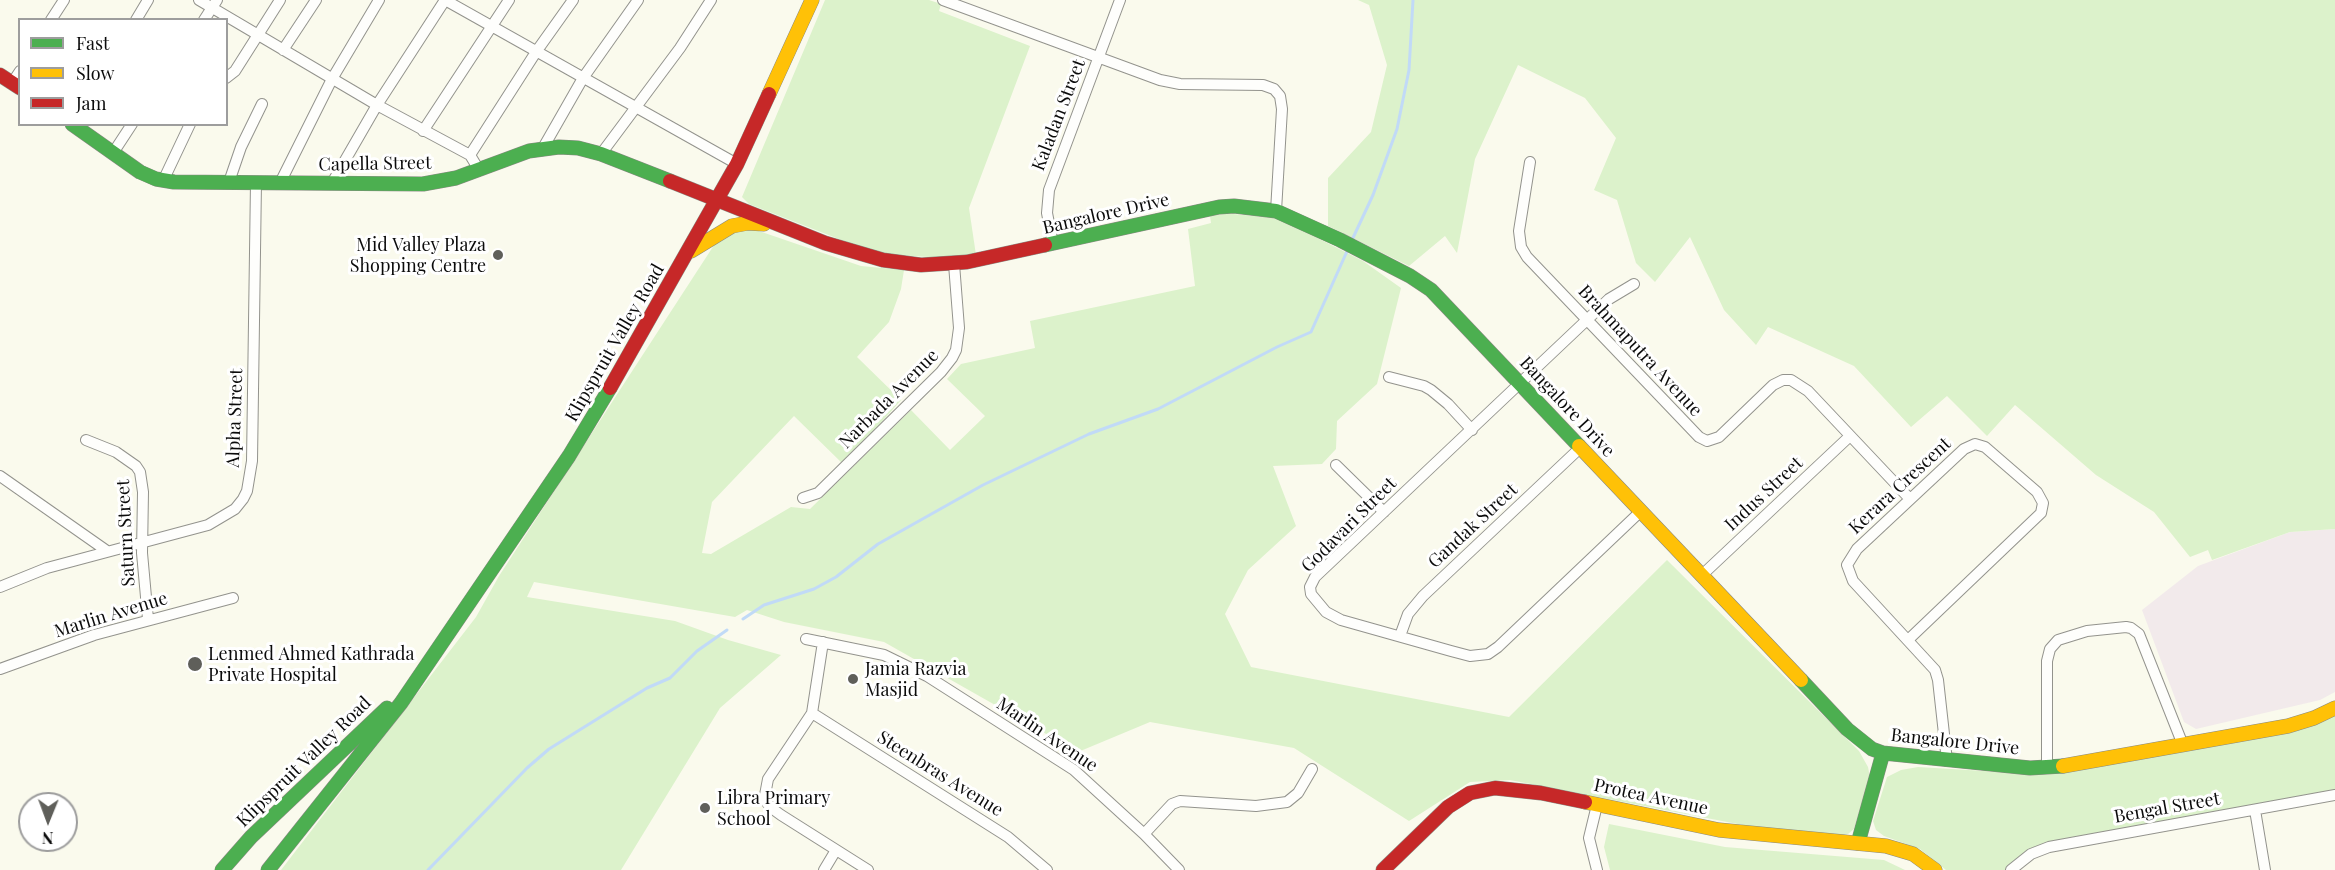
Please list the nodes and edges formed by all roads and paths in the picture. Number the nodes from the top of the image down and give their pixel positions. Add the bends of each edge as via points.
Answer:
1 (64, 0) edge
2 (148, 0) edge
3 (199, 0) edge
4 (280, 0) edge
5 (316, 0) edge
6 (379, 0) edge
7 (445, 0) edge
8 (509, 0) edge
9 (573, 0) edge
10 (638, 0) edge
11 (711, 0) edge
12 (812, 0) edge
13 (943, 0) edge
14 (1120, 0) edge
15 (214, 4) edge
16 (52, 18) edge
17 (137, 18) edge
18 (205, 18) edge
19 (491, 26) junction
20 (256, 35) junction
21 (283, 50) junction
22 (536, 52) junction
23 (1098, 58) junction
24 (0, 75) edge
25 (228, 76) edge
26 (583, 78) junction
27 (332, 79) junction
28 (17, 81) edge
29 (262, 104) dead end
30 (377, 105) junction
31 (636, 106) junction
32 (75, 126) edge
33 (131, 126) edge
34 (189, 126) edge
35 (423, 131) junction
36 (543, 148) junction
37 (112, 153) junction
38 (601, 154) junction
39 (470, 155) junction
40 (1530, 162) dead end
41 (738, 164) junction
42 (478, 170) junction
43 (164, 181) junction
44 (229, 182) junction
45 (256, 182) junction
46 (280, 183) junction
47 (332, 183) junction
48 (717, 200) junction
49 (1276, 211) junction
50 (782, 226) junction
51 (1053, 244) junction
52 (688, 253) junction
53 (954, 264) junction
54 (1634, 284) dead end
55 (1587, 320) junction
56 (1389, 377) dead end
57 (1520, 384) junction
58 (1472, 430) junction
59 (1850, 436) junction
60 (86, 440) dead end
61 (1580, 448) junction
62 (1336, 465) dead end
63 (0, 476) edge
64 (803, 498) dead end
65 (1910, 499) junction
66 (1641, 511) junction
67 (1384, 512) junction
68 (143, 541) junction
69 (107, 551) junction
70 (1701, 576) junction
71 (0, 586) edge
72 (233, 598) dead end
73 (148, 619) junction
74 (1400, 636) junction
75 (806, 639) dead end
76 (1908, 640) junction
77 (823, 642) junction
78 (0, 669) edge
79 (413, 683) junction
80 (2335, 708) edge
81 (812, 713) junction
82 (2182, 745) junction
83 (1883, 753) junction
84 (1947, 761) junction
85 (2047, 768) junction
86 (1312, 769) dead end
87 (2335, 795) edge
88 (1597, 805) junction
89 (2255, 810) junction
90 (1144, 834) junction
91 (1858, 843) junction
92 (836, 850) junction
93 (222, 870) edge
94 (268, 870) edge
95 (824, 870) edge
96 (868, 870) edge
97 (1047, 870) edge
98 (1179, 870) edge
99 (1383, 870) edge
100 (1597, 870) edge
101 (1935, 870) edge
102 (2011, 870) edge
103 (2265, 870) edge

1 - 16 street
2 - 17 street
3 - 15 street
4 - 20 street
5 - 21 street
6 - 27 street
7 - 19 street
7 - 30 street
8 - 19 street
9 - 22 street
10 - 26 street
11 - 31 street
12 - 41 street, Klipspruit Valley Road
13 - 23 street
14 - 23 street, Kaladan Street
15 - 18 street
15 - 20 street
19 - 22 street
19 - 35 street
20 - 21 street
20 - 25 street
21 - 27 street
22 - 26 street
22 - 39 street
23 - 49 street via 1170,82 1274,89 1282,109
23 - 51 street, Kaladan Street via 1049,190 1047,213
24 - 28 street
26 - 31 street
26 - 36 street
27 - 30 street
27 - 46 street
29 - 44 street via 240,147
30 - 35 street
30 - 47 street
31 - 38 street
31 - 41 street
32 - 37 street, Capella Street
33 - 37 street
34 - 43 street
35 - 39 street
36 - 38 street, Capella Street
36 - 42 street, Capella Street
37 - 43 street, Capella Street via 140,172
38 - 48 street, Capella Street
39 - 42 street
40 - 55 street, Brahmaputra Avenue via 1519,231 1521,248
41 - 48 street, Klipspruit Valley Road
42 - 47 street, Capella Street via 423,184
43 - 44 street, Capella Street
44 - 45 street, Capella Street
45 - 46 street, Capella Street
45 - 68 street, Alpha Street via 252,461 247,491 235,509 208,525
46 - 47 street, Capella Street
48 - 50 street, Bangalore Drive
48 - 52 street, Klipspruit Valley Road
49 - 51 street, Bangalore Drive via 1219,207
49 - 57 street, Bangalore Drive via 1421,282
50 - 52 street via 732,226
50 - 53 street, Bangalore Drive via 883,260
51 - 53 street, Bangalore Drive
52 - 79 street, Klipspruit Valley Road via 569,456
53 - 64 street, Narbada Avenue via 959,328 952,358 818,493
54 - 55 street, Godavari Street via 1616,293
55 - 57 street, Godavari Street
55 - 59 street, Brahmaputra Avenue via 1703,439 1719,437 1773,385 1788,379 1800,384
56 - 58 street via 1431,390
57 - 58 street, Godavari Street
57 - 61 street, Bangalore Drive
58 - 67 street, Godavari Street
59 - 65 street, Brahmaputra Avenue
59 - 70 street, Indus Street
60 - 68 street, Saturn Street via 117,452 136,466 142,478
61 - 66 street, Bangalore Drive
61 - 74 street, Gandak Street via 1423,596 1408,614
62 - 67 street
63 - 69 street
65 - 76 street, Kerara Crescent via 1857,549 1848,565 1853,580
65 - 76 street, Kerara Crescent via 1964,449 1975,444 1986,447 2037,492 2043,508 2036,520
66 - 70 street, Bangalore Drive
66 - 74 street, Godavari Street via 1488,654 1470,656
67 - 74 street, Godavari Street via 1315,577 1310,591 1332,616
68 - 69 street, Alpha Street
68 - 73 street, Saturn Street
69 - 71 street, Alpha Street
70 - 83 street, Bangalore Drive via 1846,729
72 - 73 street, Marlin Avenue
73 - 78 street, Marlin Avenue
75 - 77 street, Marlin Avenue
76 - 84 street via 1937,675
77 - 81 street
77 - 90 street, Marlin Avenue via 885,655 927,676 1074,770
79 - 93 street, Klipspruit Valley Road via 281,807
79 - 94 street, Klipspruit Valley Road via 372,741
80 - 82 street, Bangalore Drive via 2297,724
81 - 92 street via 768,779 765,795 770,807
81 - 97 street, Steenbras Avenue via 1008,837
82 - 85 street, Bangalore Drive
82 - 85 street via 2139,634 2126,627 2087,631 2058,640 2050,649
83 - 84 street, Bangalore Drive
83 - 91 street
84 - 85 street, Bangalore Drive
86 - 90 street via 1298,793 1287,802 1256,806 1180,801 1172,804
87 - 89 street, Bengal Street
88 - 91 street, Protea Avenue via 1719,830
88 - 99 street, Protea Avenue via 1518,789 1470,793 1448,807
88 - 100 street via 1589,838
89 - 102 street, Bengal Street via 2049,847 2031,854
89 - 103 street
90 - 98 street, Marlin Avenue
91 - 101 street, Protea Avenue via 1905,851
92 - 95 street
92 - 96 street

